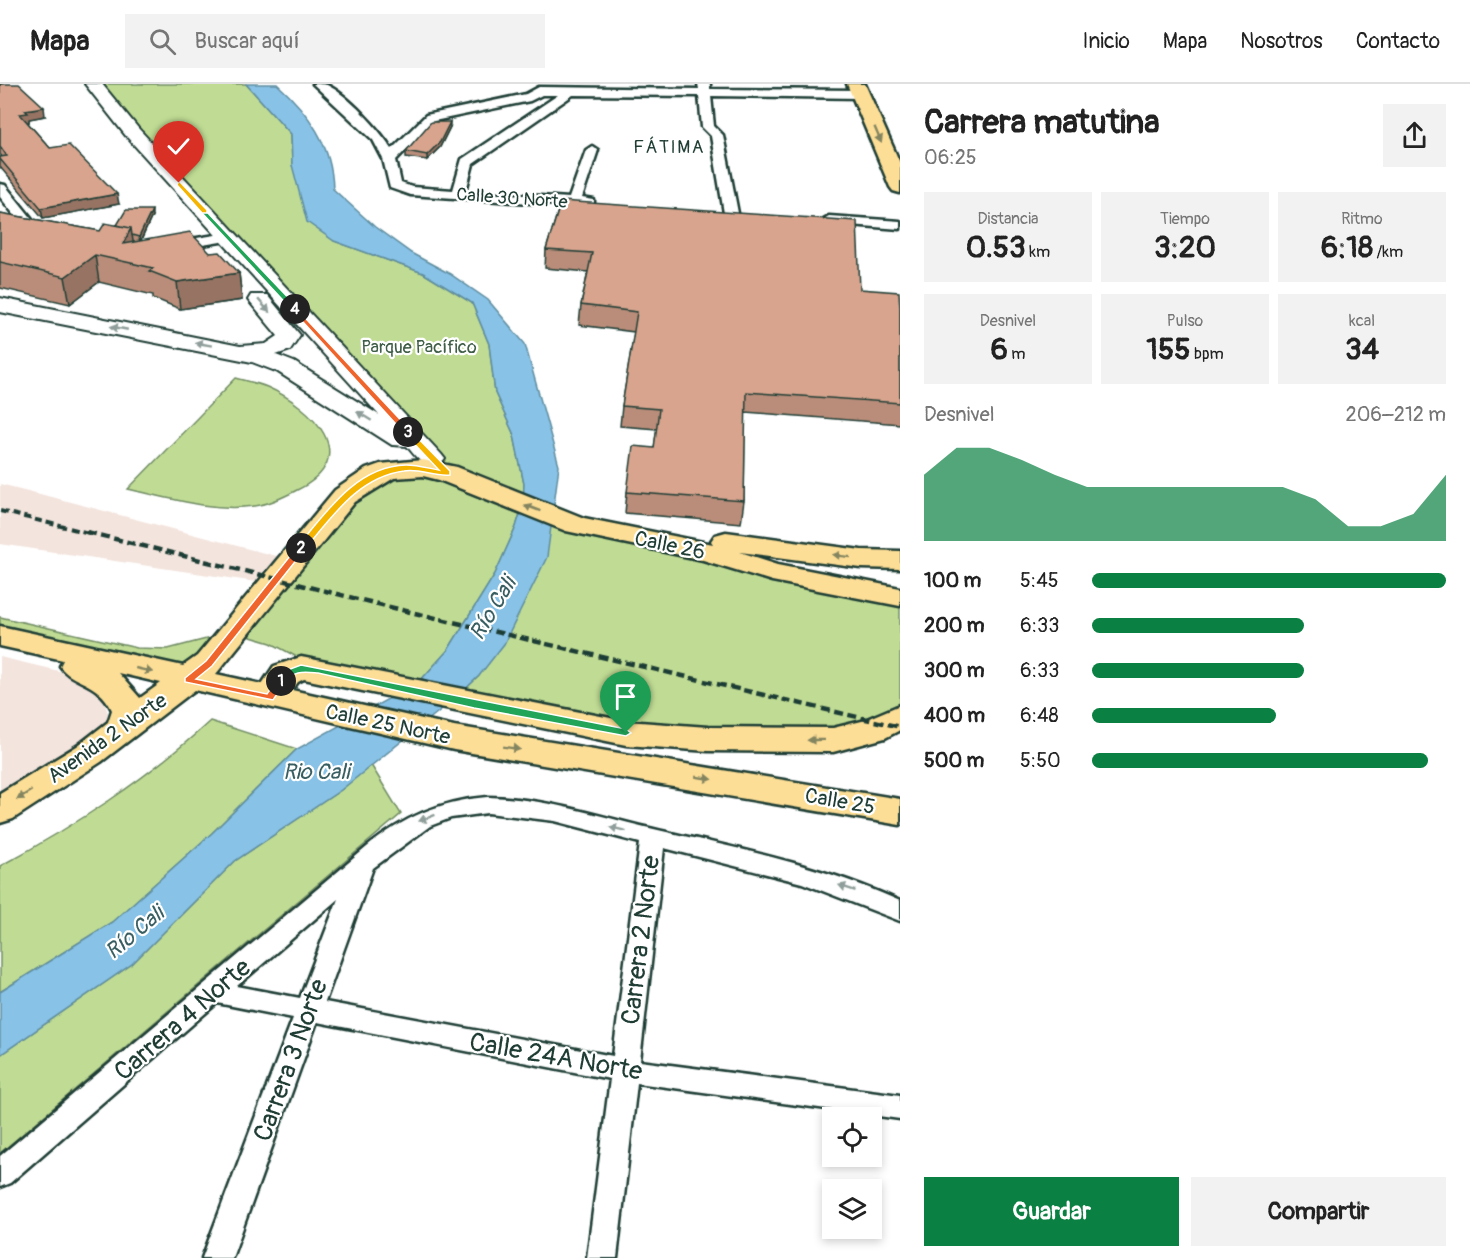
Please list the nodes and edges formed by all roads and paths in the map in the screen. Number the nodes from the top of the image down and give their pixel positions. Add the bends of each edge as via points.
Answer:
1 (78, 84) edge
2 (93, 84) edge
3 (319, 84) edge
4 (536, 87) edge
5 (703, 88) edge
6 (859, 89) edge
7 (571, 91) junction
8 (592, 150) dead end
9 (389, 159) junction
10 (900, 186) edge
11 (0, 188) edge
12 (458, 194) junction
13 (574, 202) junction
14 (608, 205) edge
15 (731, 213) edge
16 (810, 219) edge
17 (11, 225) edge
18 (900, 225) edge
19 (218, 239) junction
20 (157, 248) edge
21 (0, 305) edge
22 (230, 348) junction
23 (439, 466) junction
24 (629, 536) junction
25 (900, 560) edge
26 (900, 597) edge
27 (13, 640) edge
28 (188, 680) junction
29 (276, 699) junction
30 (887, 723) edge
31 (124, 726) junction
32 (779, 790) joint
33 (0, 810) edge
34 (900, 812) edge
35 (653, 837) junction
36 (363, 863) junction
37 (900, 912) edge
38 (214, 992) junction
39 (310, 1009) junction
40 (624, 1070) junction
41 (900, 1107) edge
42 (0, 1174) edge
43 (217, 1258) edge
44 (602, 1258) edge

1 - 19 main road
2 - 19 main road
3 - 9 street via 372,130
4 - 7 street
4 - 9 street via 530,97 430,118
5 - 6 street
5 - 7 street
5 - 15 street via 708,127 717,135
6 -> 10 main road
7 - 12 street via 467,162
8 - 13 street
9 - 12 street, Calle 30 Norte via 388,171 395,185 410,191
11 - 17 street via 39,230
12 - 13 street, Calle 30 Norte
13 - 14 street, Calle 30 Norte
16 - 18 street
19 - 20 street
19 -> 22 main road via 289,335 284,343 267,351
19 - 23 main road
22 -> 21 main road
23 -> 22 main road via 286,367
24 -> 23 main road, Calle 26 via 576,525 488,491
23 - 28 main road, Avenida 2 Norte via 376,475 345,496 209,663
25 -> 24 main road via 861,559 712,540
24 - 26 main road, Calle 26 via 710,552 772,572
27 -> 28 main road, Calle 25 Norte
27 - 31 main road via 97,674 113,686 129,710
28 - 29 main road, Calle 25 Norte
28 - 31 main road, Avenida 2 Norte
30 -> 29 main road via 833,740 708,739 626,733 301,668 286,674
29 -> 32 main road, Calle 25 Norte via 454,738
31 -> 33 main road, Avenida 2 Norte via 89,754
32 - 34 main road, Calle 25
35 -> 36 street via 504,804 474,806 410,825
37 -> 35 street via 864,894 817,878
35 - 40 street, Carrera 2 Norte
36 - 38 street, Carrera 4 Norte
36 - 39 street, Carrera 3 Norte
38 - 39 street, Calle 24A Norte
38 - 42 street, Carrera 4 Norte
39 - 40 street, Calle 24A Norte
39 - 43 street, Carrera 3 Norte
40 - 41 street, Calle 24A Norte
40 - 44 street, Carrera 2 Norte

